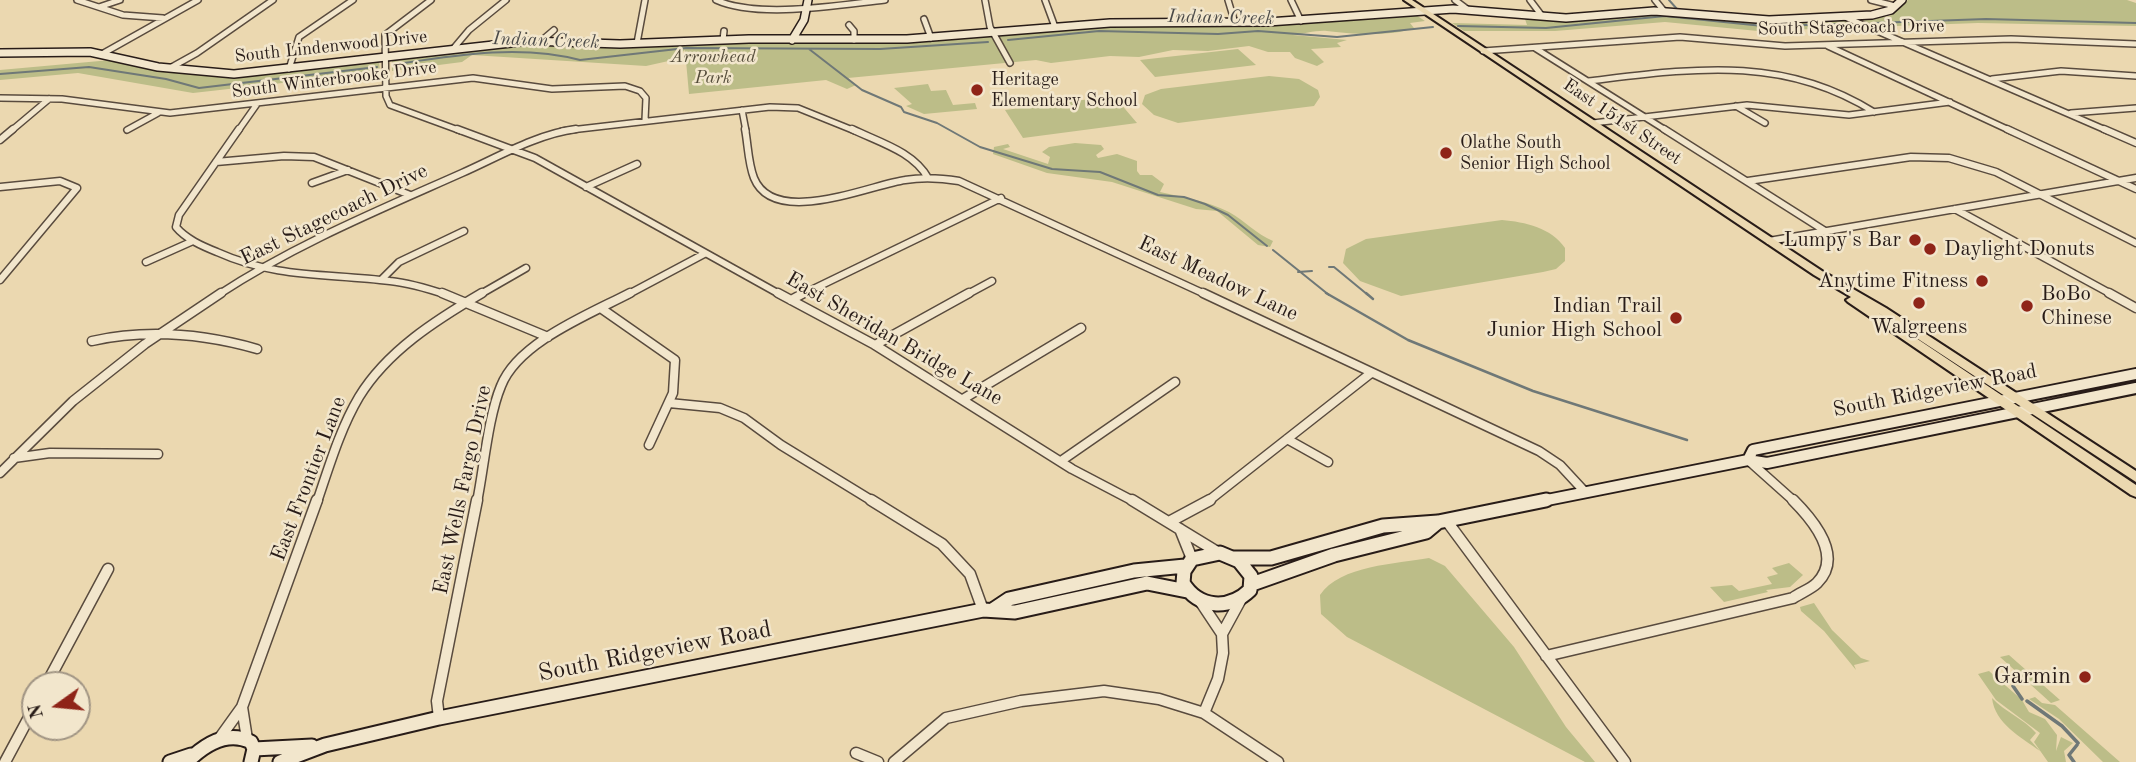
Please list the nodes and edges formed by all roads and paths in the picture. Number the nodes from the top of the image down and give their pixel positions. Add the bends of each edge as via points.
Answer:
1 (77, 0) edge
2 (121, 0) edge
3 (198, 0) edge
4 (273, 0) edge
5 (353, 0) edge
6 (430, 0) edge
7 (506, 0) edge
8 (645, 0) edge
9 (716, 0) edge
10 (885, 0) edge
11 (985, 0) edge
12 (1045, 0) edge
13 (1228, 0) edge
14 (1291, 0) edge
15 (1407, 0) edge
16 (1455, 0) edge
17 (1530, 0) edge
18 (1655, 0) edge
19 (1871, 0) edge
20 (1902, 0) edge
21 (808, 3) edge
22 (1895, 6) junction
23 (99, 7) junction
24 (1466, 9) junction
25 (1424, 11) junction
26 (1664, 11) junction
27 (1542, 16) junction
28 (1845, 17) junction
29 (163, 18) junction
30 (924, 19) dead end
31 (1301, 20) junction
32 (1235, 23) junction
33 (849, 26) dead end
34 (1055, 27) junction
35 (554, 30) dead end
36 (724, 31) dead end
37 (994, 34) junction
38 (930, 38) junction
39 (723, 40) junction
40 (792, 40) junction
41 (854, 40) junction
42 (541, 41) junction
43 (1902, 42) junction
44 (637, 43) junction
45 (1825, 44) junction
46 (2136, 44) edge
47 (1534, 48) junction
48 (453, 49) junction
49 (1483, 51) junction
50 (0, 53) edge
51 (102, 54) junction
52 (387, 58) junction
53 (1010, 63) dead end
54 (170, 68) junction
55 (289, 69) junction
56 (2136, 76) edge
57 (1989, 80) junction
58 (1588, 81) junction
59 (387, 87) junction
60 (0, 98) edge
61 (49, 99) junction
62 (1950, 102) junction
63 (257, 104) junction
64 (1736, 106) junction
65 (2136, 108) edge
66 (742, 110) junction
67 (1874, 112) junction
68 (158, 113) junction
69 (2068, 114) junction
70 (1644, 116) junction
71 (645, 120) junction
72 (1593, 123) junction
73 (1765, 123) dead end
74 (127, 130) dead end
75 (1, 139) edge
76 (2136, 144) edge
77 (514, 149) junction
78 (216, 162) junction
79 (636, 164) dead end
80 (348, 170) junction
81 (2136, 177) edge
82 (928, 178) junction
83 (1748, 181) junction
84 (2118, 181) junction
85 (312, 183) dead end
86 (0, 187) edge
87 (586, 187) junction
88 (2136, 189) edge
89 (410, 195) junction
90 (2041, 195) junction
91 (1001, 198) junction
92 (812, 201) junction
93 (1955, 209) junction
94 (811, 211) dead end
95 (464, 230) dead end
96 (1825, 231) junction
97 (193, 241) junction
98 (1769, 241) junction
99 (2136, 243) edge
100 (704, 254) junction
101 (146, 262) dead end
102 (262, 268) junction
103 (526, 268) dead end
104 (1818, 273) junction
105 (0, 279) edge
106 (381, 280) junction
107 (992, 281) dead end
108 (791, 300) junction
109 (465, 304) junction
110 (602, 309) junction
111 (2136, 309) edge
112 (1081, 328) dead end
113 (156, 335) junction
114 (548, 337) junction
115 (92, 341) dead end
116 (875, 345) junction
117 (257, 349) dead end
118 (1371, 373) junction
119 (2136, 374) edge
120 (1175, 382) dead end
121 (2136, 388) edge
122 (963, 399) junction
123 (1999, 401) junction
124 (669, 403) junction
125 (2016, 404) junction
126 (2032, 408) junction
127 (1287, 439) junction
128 (649, 445) dead end
129 (158, 454) dead end
130 (14, 458) junction
131 (1748, 460) junction
132 (1061, 461) junction
133 (1328, 462) dead end
134 (0, 473) edge
135 (2136, 477) edge
136 (1586, 492) junction
137 (2136, 492) edge
138 (1442, 521) junction
139 (1169, 522) junction
140 (1180, 529) junction
141 (1220, 554) junction
142 (1234, 558) junction
143 (1189, 563) junction
144 (108, 569) dead end
145 (1252, 584) junction
146 (1187, 591) junction
147 (1200, 600) junction
148 (1240, 601) junction
149 (988, 609) junction
150 (1222, 634) junction
151 (1546, 656) junction
152 (53, 671) edge
153 (242, 707) junction
154 (1204, 713) junction
155 (439, 718) junction
156 (21, 732) edge
157 (217, 741) junction
158 (325, 745) junction
159 (251, 750) edge
160 (856, 753) dead end
161 (190, 758) edge
162 (5, 762) edge
163 (170, 762) edge
164 (280, 762) edge
165 (878, 762) edge
166 (894, 762) edge
167 (1278, 762) edge
168 (1625, 762) edge

1 - 23 street
2 - 23 street
3 - 29 street
4 - 54 street via 236,22 202,53
5 - 55 street via 299,37
6 - 52 street via 386,32
7 - 48 street
8 - 44 street
9 - 21 street via 733,7
10 - 21 street
11 - 37 street
12 - 34 street
13 - 32 street
14 - 31 street
15 - 25 main road, East 151st Street
16 - 24 street
17 - 27 street
18 - 26 street
19 - 22 street
20 - 22 street, South Lindenwood Drive
21 - 40 street
22 - 28 street, South Lindenwood Drive via 1883,13
23 - 29 street via 131,17
24 - 25 street, South Lindenwood Drive
24 - 27 street, South Lindenwood Drive
25 - 31 street, South Lindenwood Drive
25 - 49 main road, East 151st Street
26 - 27 street, South Lindenwood Drive
26 - 28 street, South Lindenwood Drive via 1754,20
28 - 43 street
29 - 51 street
30 - 38 street
31 - 32 street, South Lindenwood Drive
32 - 34 street, South Lindenwood Drive
33 - 41 street
34 - 37 street, South Lindenwood Drive
35 - 42 street
36 - 39 street
37 - 38 street, South Lindenwood Drive
37 - 53 street
38 - 41 street, South Lindenwood Drive
39 - 40 street, South Lindenwood Drive
39 - 44 street, South Lindenwood Drive
40 - 41 street, South Lindenwood Drive
42 - 44 street, South Lindenwood Drive
42 - 48 street, South Lindenwood Drive
43 - 45 street, South Stagecoach Drive
43 - 46 street, South Stagecoach Drive
43 - 57 street
45 - 47 street, South Stagecoach Drive via 1773,45 1680,37
45 - 62 street
47 - 49 street, South Stagecoach Drive
47 - 58 street
48 - 52 street, South Lindenwood Drive
49 - 72 main road, East 151st Street
50 - 51 street, South Lindenwood Drive
51 - 54 street, South Lindenwood Drive
52 - 55 street, South Lindenwood Drive
52 - 59 street
54 - 55 street, South Lindenwood Drive via 234,74
56 - 57 street via 2062,72
57 - 69 street
58 - 67 street via 1700,69 1740,70 1821,85
58 - 70 street
59 - 63 street, South Winterbrooke Drive
59 - 71 street, South Winterbrooke Drive via 473,78 542,89 625,86 644,94
59 - 77 street, East Sheridan Bridge Lane via 386,101 394,108
60 - 61 street, South Winterbrooke Drive
61 - 68 street, South Winterbrooke Drive
61 - 75 street
62 - 67 street
62 - 84 street
63 - 68 street, South Winterbrooke Drive
63 - 78 street
64 - 67 street via 1837,115
64 - 70 street
64 - 73 street
65 - 69 street
66 - 71 street, East Stagecoach Drive
66 - 82 street, East Stagecoach Drive via 785,107 811,111 908,156
66 - 92 street, East Meadow Lane via 749,160 759,188 780,197
68 - 74 street
69 - 76 street
70 - 72 street
70 - 83 street
71 - 77 street, East Stagecoach Drive via 562,131
72 - 98 main road, East 151st Street
77 - 87 street, East Sheridan Bridge Lane
77 - 89 street, East Stagecoach Drive
78 - 80 street via 306,156
78 - 97 street via 176,223 177,230
79 - 87 street
80 - 85 street
80 - 89 street
81 - 84 street
82 - 91 street, East Meadow Lane via 968,183
82 - 92 street, East Meadow Lane
83 - 90 street via 1926,156 1976,165
83 - 96 street
84 - 88 street
84 - 90 street
86 - 105 street via 60,181 77,188
87 - 100 street, East Sheridan Bridge Lane
89 - 102 street, East Stagecoach Drive
90 - 93 street
90 - 99 street
91 - 108 street
91 - 118 street, East Meadow Lane
92 - 94 street
93 - 96 street
93 - 111 street
95 - 106 street via 399,262
96 - 98 street
97 - 101 street
97 - 102 street
98 - 104 main road, East 151st Street
100 - 108 street, East Sheridan Bridge Lane
100 - 110 street, East Wells Fargo Drive
102 - 106 street via 302,276
102 - 113 street, East Stagecoach Drive
103 - 109 street, East Frontier Lane
104 - 123 main road, East 151st Street
104 - 125 main road, East 151st Street via 1882,310
106 - 109 street via 416,286
107 - 116 street
108 - 116 street, East Sheridan Bridge Lane
109 - 114 street
109 - 153 street, East Frontier Lane via 395,353 352,407
110 - 114 street, East Wells Fargo Drive
110 - 124 street via 674,360
112 - 122 street
113 - 115 street via 129,334
113 - 117 street
113 - 130 street, East Stagecoach Drive via 73,401
114 - 155 street, East Wells Fargo Drive via 515,363 501,384 437,701
116 - 122 street, East Sheridan Bridge Lane
118 - 127 street
118 - 136 street, East Meadow Lane via 1539,451
119 - 125 street, South Ridgeview Road
120 - 132 street
121 - 126 street, South Ridgeview Road
122 - 132 street, East Sheridan Bridge Lane
123 - 125 main road, East 151st Street
123 - 131 street, South Ridgeview Road via 1755,450
124 - 128 street
124 - 149 street via 692,402 744,418 942,544 970,574
125 - 126 main road, East 151st Street
125 - 131 street, South Ridgeview Road via 1767,463
125 - 137 main road, East 151st Street
126 - 135 main road, East 151st Street
127 - 133 street
127 - 139 street via 1211,500
129 - 130 street via 124,457 66,451
130 - 134 street, East Stagecoach Drive
131 - 136 street, South Ridgeview Road
131 - 151 street via 1809,514 1823,535 1828,557 1815,586 1793,598
132 - 139 street, East Sheridan Bridge Lane
136 - 138 street, South Ridgeview Road
138 - 142 street, South Ridgeview Road via 1415,520 1370,528 1267,561
138 - 145 street, South Ridgeview Road via 1426,532 1334,555
138 - 151 street
139 - 140 street, East Sheridan Bridge Lane
140 - 141 street, East Sheridan Bridge Lane
140 - 143 street
141 - 142 street
141 - 143 street
142 - 145 street via 1248,569
143 - 146 street via 1182,573
143 - 149 street, South Ridgeview Road via 1010,599
144 - 152 street
145 - 148 street
146 - 147 street
146 - 149 street, South Ridgeview Road via 1147,583 1015,612
147 - 148 street via 1217,605
147 - 150 street
148 - 150 street
149 - 155 street, South Ridgeview Road
150 - 154 street via 1218,679
151 - 168 street
153 - 157 street
153 - 159 street
154 - 166 street via 1159,699 1104,691 1021,701 946,719
154 - 167 street
155 - 158 street, South Ridgeview Road
156 - 162 street
157 - 159 street via 234,737
157 - 161 street
158 - 159 street
158 - 164 street
160 - 165 street
161 - 163 street

